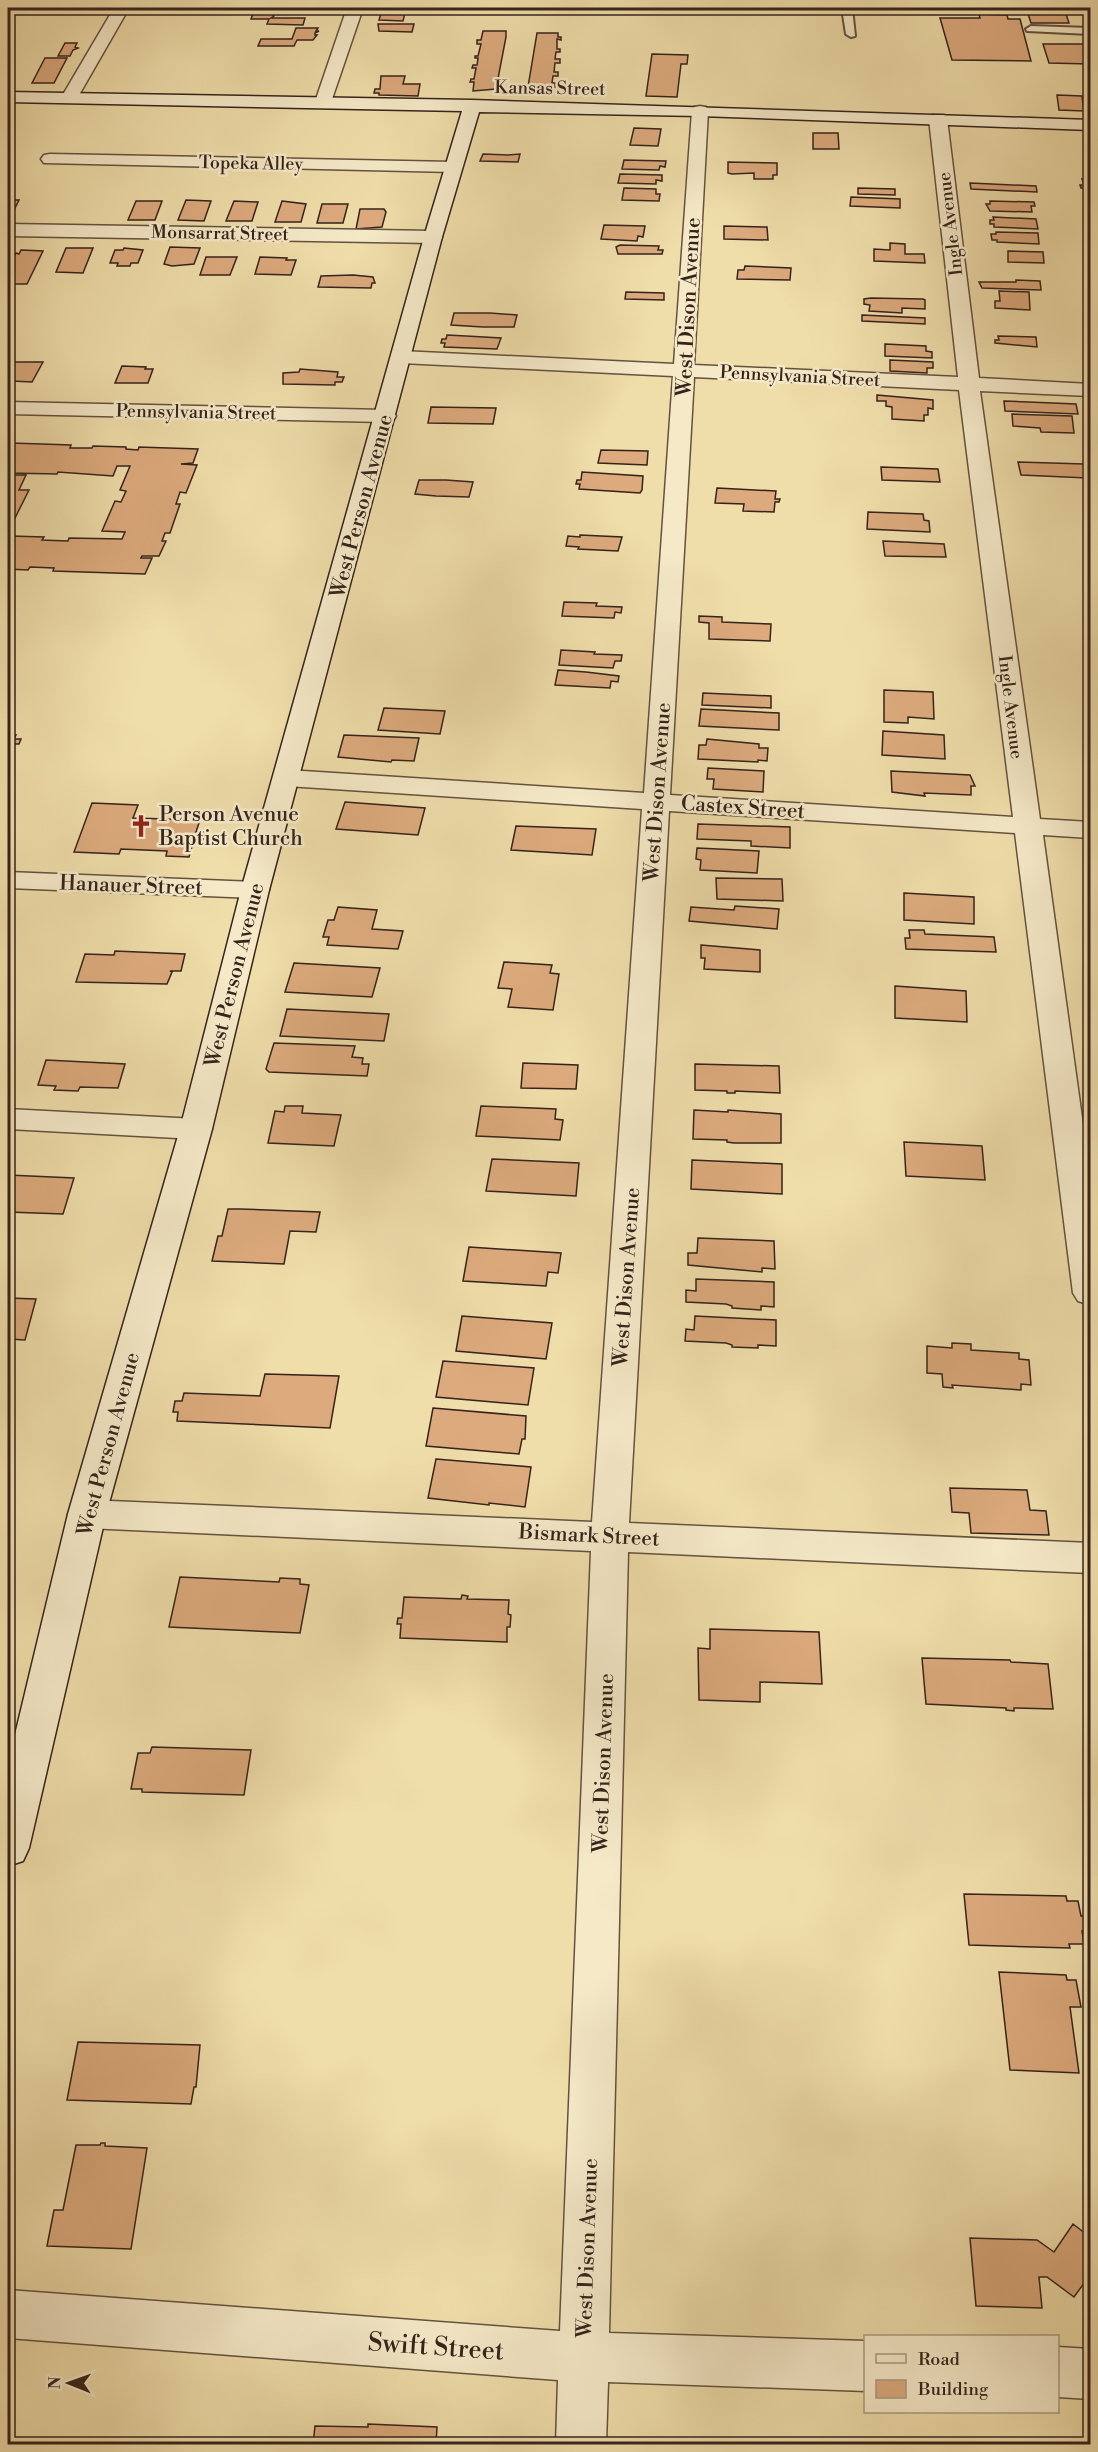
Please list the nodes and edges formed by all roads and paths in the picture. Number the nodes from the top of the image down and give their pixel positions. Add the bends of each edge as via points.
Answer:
1 (121, 8) edge
2 (355, 8) edge
3 (847, 8) edge
4 (1031, 29) dead end
5 (1090, 31) edge
6 (851, 34) dead end
7 (8, 97) edge
8 (69, 98) junction
9 (323, 102) junction
10 (472, 105) junction
11 (700, 111) junction
12 (938, 119) junction
13 (1090, 125) edge
14 (50, 159) dead end
15 (453, 167) junction
16 (8, 230) edge
17 (433, 237) junction
18 (401, 357) junction
19 (685, 371) junction
20 (969, 385) junction
21 (1090, 390) edge
22 (8, 408) edge
23 (386, 416) junction
24 (287, 778) junction
25 (657, 801) junction
26 (1026, 825) junction
27 (1090, 830) edge
28 (8, 880) edge
29 (255, 890) junction
30 (8, 1119) edge
31 (196, 1129) junction
32 (1090, 1293) edge
33 (87, 1514) junction
34 (610, 1536) junction
35 (1090, 1558) edge
36 (8, 1848) edge
37 (8, 2314) edge
38 (584, 2357) junction
39 (864, 2366) edge
40 (1059, 2373) edge
41 (1090, 2374) edge
42 (581, 2445) edge

1 - 8 street
2 - 9 street
3 - 6 lane
4 - 5 lane
7 - 8 street, Kansas Street
8 - 9 street, Kansas Street
9 - 10 street, Kansas Street
10 - 11 street, Kansas Street
10 - 15 street, West Person Avenue
11 - 12 street, Kansas Street
11 - 19 street, West Dison Avenue
12 - 13 street, Kansas Street
12 - 20 street, Ingle Avenue
14 - 15 street, Topeka Alley
15 - 17 street, West Person Avenue
16 - 17 street, Monsarrat Street
17 - 18 street, West Person Avenue
18 - 19 street, Pennsylvania Street
18 - 23 street, West Person Avenue
19 - 20 street, Pennsylvania Street
19 - 25 street, West Dison Avenue
20 - 21 street, Pennsylvania Street
20 - 26 street, Ingle Avenue
22 - 23 street, Pennsylvania Street
23 - 24 street, West Person Avenue
24 - 25 street, Castex Street
24 - 29 street, West Person Avenue
25 - 26 street, Castex Street
25 - 34 street, West Dison Avenue
26 - 27 street, Castex Street
26 - 32 street, Ingle Avenue
28 - 29 street, Hanauer Street
29 - 31 street, West Person Avenue
30 - 31 street
31 - 33 street, West Person Avenue
33 - 34 street, Bismark Street
33 - 36 street, West Person Avenue
34 - 35 street, Bismark Street
34 - 38 street, West Dison Avenue
37 - 38 street, Swift Street
38 - 39 street, Swift Street
38 - 42 street, West Dison Avenue
40 - 41 street

